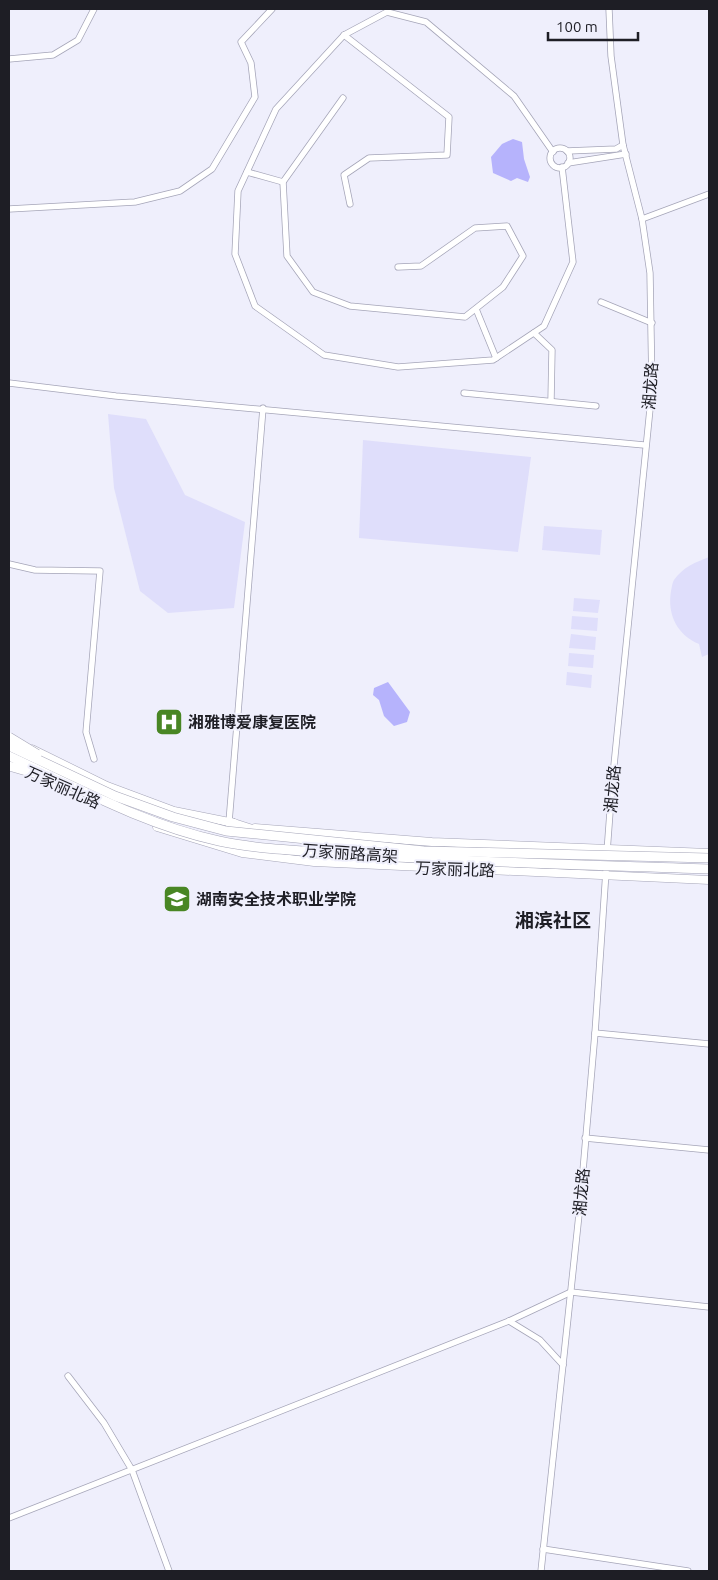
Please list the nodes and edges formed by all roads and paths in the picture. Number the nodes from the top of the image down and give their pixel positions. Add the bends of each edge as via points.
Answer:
1 (94, 9) edge
2 (272, 9) edge
3 (608, 9) edge
4 (344, 35) junction
5 (9, 59) edge
6 (343, 98) dead end
7 (623, 145) junction
8 (567, 151) junction
9 (553, 152) junction
10 (626, 154) junction
11 (568, 163) junction
12 (562, 167) junction
13 (247, 172) junction
14 (283, 182) junction
15 (709, 194) edge
16 (350, 204) dead end
17 (9, 209) edge
18 (642, 219) junction
19 (398, 267) dead end
20 (601, 302) dead end
21 (476, 309) junction
22 (652, 323) junction
23 (534, 333) junction
24 (496, 358) junction
25 (9, 383) edge
26 (464, 393) dead end
27 (550, 400) junction
28 (596, 406) dead end
29 (263, 408) junction
30 (644, 445) junction
31 (9, 564) edge
32 (9, 738) edge
33 (9, 746) edge
34 (9, 756) edge
35 (94, 760) dead end
36 (9, 764) edge
37 (71, 781) junction
38 (229, 822) junction
39 (607, 849) junction
40 (521, 852) junction
41 (709, 854) edge
42 (709, 858) edge
43 (709, 869) edge
44 (605, 875) junction
45 (709, 880) edge
46 (595, 1033) junction
47 (709, 1044) edge
48 (585, 1138) junction
49 (709, 1150) edge
50 (571, 1292) junction
51 (709, 1307) edge
52 (509, 1322) junction
53 (563, 1365) junction
54 (68, 1376) dead end
55 (132, 1470) junction
56 (9, 1518) edge
57 (543, 1549) junction
58 (169, 1571) edge
59 (541, 1571) edge
60 (688, 1571) edge

1 - 5 street via 78,40 53,55
2 - 17 street via 241,42 251,63 255,97 212,169 180,191 135,202
3 - 7 street, 湘龙路
4 - 9 street via 387,12 426,22 514,96
4 - 13 street via 276,109
4 - 16 street via 449,117 446,155 369,158 344,176
6 - 14 street
7 - 8 street via 616,149
7 - 10 street, 湘龙路
8 - 9 street via 560,148
8 - 11 street via 570,156
9 - 12 street via 552,162 556,167
10 - 11 street
10 - 18 street, 湘龙路
11 - 12 street
12 - 23 street via 573,262 544,326
13 - 14 street
13 - 24 street via 238,191 235,254 255,306 324,355 398,367
14 - 21 street via 287,256 313,292 350,306 465,317
15 - 18 street
18 - 22 street, 湘龙路 via 650,273
19 - 21 street via 421,266 475,228 507,226 524,256 503,287
20 - 22 street
21 - 24 street
22 - 30 street, 湘龙路 via 652,389
23 - 24 street
23 - 27 street via 552,350
25 - 29 street
26 - 27 street
27 - 28 street
29 - 30 street
29 - 38 street
30 - 39 street, 湘龙路
31 - 35 street via 35,570 100,572 86,732
32 - 37 highway, bridge
32 - 38 main road, 万家丽北路 via 107,786 174,811
33 - 37 highway, 万家丽路高架, bridge
34 - 37 highway, 万家丽路高架, bridge
36 - 37 highway, bridge
36 - 44 main road, 万家丽北路 via 163,830 242,853 314,862
37 - 40 highway, 万家丽路高架, bridge via 173,817 226,831 424,850
37 - 43 highway, 万家丽路高架, bridge via 168,826 219,841 396,857
38 - 39 main road, 万家丽北路 via 260,829 412,840
38 - 40 highway, bridge via 260,832
39 - 41 main road, 万家丽北路
39 - 44 street, 湘龙路
40 - 42 highway, 万家丽路高架, bridge
44 - 45 main road, 万家丽北路
44 - 46 street, 湘龙路
46 - 47 street
46 - 48 street, 湘龙路
48 - 49 street
48 - 50 street, 湘龙路
50 - 51 street
50 - 52 street
50 - 53 street, 湘龙路
52 - 53 street via 540,1340
52 - 55 street
53 - 57 street, 湘龙路
54 - 55 street via 104,1423
55 - 56 street
55 - 58 street
57 - 59 street, 湘龙路
57 - 60 street

